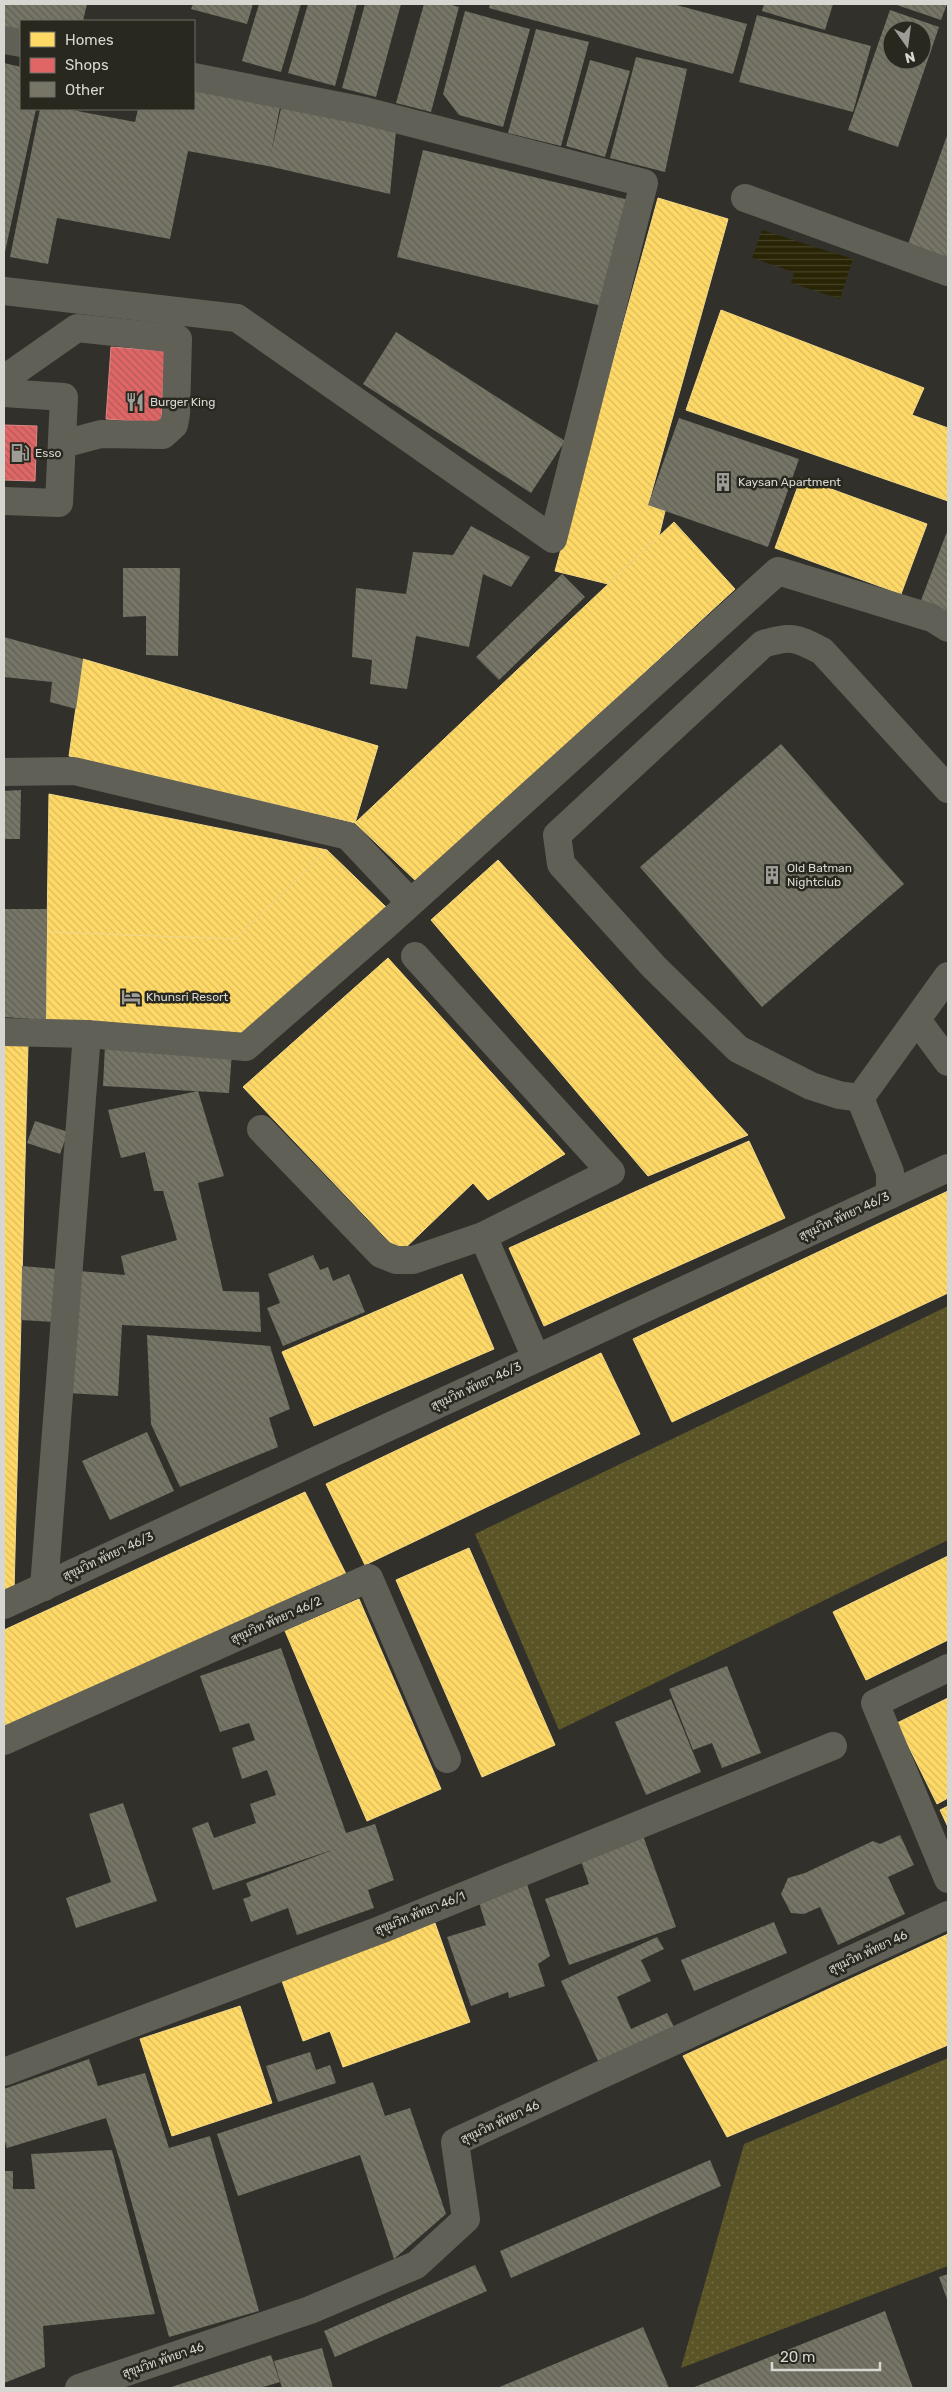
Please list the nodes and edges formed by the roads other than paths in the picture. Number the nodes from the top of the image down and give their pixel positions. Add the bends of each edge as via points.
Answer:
1 (4, 40) edge
2 (20, 43) edge
3 (195, 77) edge
4 (745, 198) dead end
5 (948, 272) edge
6 (4, 291) edge
7 (4, 379) edge
8 (4, 392) edge
9 (63, 444) junction
10 (4, 501) edge
11 (948, 628) edge
12 (4, 772) edge
13 (948, 790) edge
14 (410, 902) junction
15 (415, 956) dead end
16 (948, 976) edge
17 (917, 1020) junction
18 (4, 1032) edge
19 (87, 1034) junction
20 (948, 1062) edge
21 (860, 1098) junction
22 (261, 1129) dead end
23 (948, 1168) edge
24 (890, 1194) junction
25 (483, 1236) junction
26 (536, 1358) junction
27 (44, 1586) junction
28 (4, 1605) edge
29 (948, 1668) edge
30 (4, 1741) edge
31 (833, 1746) dead end
32 (447, 1759) dead end
33 (948, 1878) edge
34 (948, 1915) edge
35 (4, 2072) edge
36 (79, 2388) edge

1 - 2 street
3 - 6 street via 365,111 644,183 553,539 237,318
4 - 5 street
7 - 9 street via 77,328 178,339 176,414 174,424 163,435 101,434
8 - 9 street via 64,397
9 - 10 street via 59,502
11 - 14 street via 932,618 778,571
12 - 14 street via 74,771 348,836
13 - 21 street via 822,651 799,640 785,638 763,644 557,835 561,864 654,967 738,1049 811,1086
14 - 19 street via 246,1047
15 - 25 street via 611,1172
16 - 17 street
17 - 20 street
17 - 21 street
18 - 19 street
19 - 27 street
21 - 24 street via 890,1172
22 - 25 street via 381,1254 396,1260 413,1260
23 - 24 street, สุขุมวิท พัทยา 46/3
24 - 26 street, สุขุมวิท พัทยา 46/3
25 - 26 street
26 - 27 street, สุขุมวิท พัทยา 46/3
27 - 28 street, สุขุมวิท พัทยา 46/3
29 - 33 street via 875,1703
30 - 32 street, สุขุมวิท พัทยา 46/2 via 369,1578
31 - 35 street, สุขุมวิท พัทยา 46/1 via 380,1930
34 - 36 street, สุขุมวิท พัทยา 46 via 456,2142 466,2219 416,2265 310,2310

